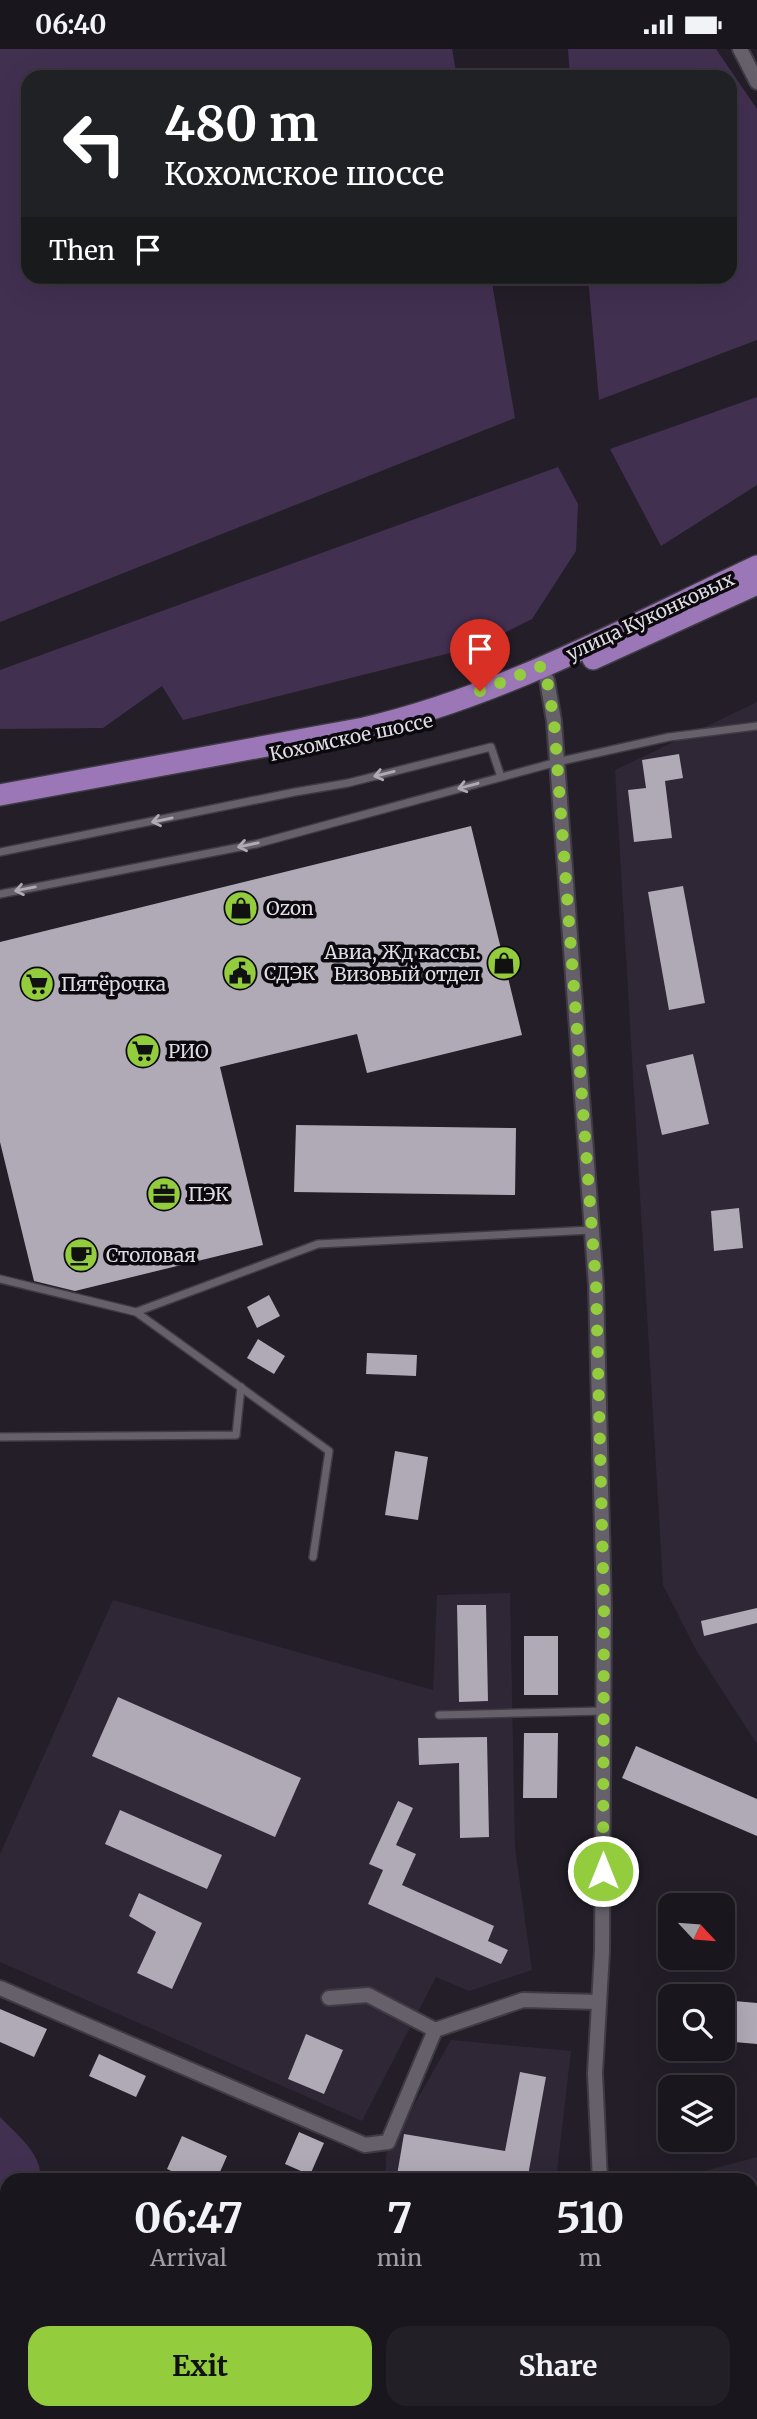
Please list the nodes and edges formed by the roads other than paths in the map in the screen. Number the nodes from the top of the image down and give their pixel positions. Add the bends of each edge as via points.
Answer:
1 (740, 49) edge
2 (757, 82) edge
3 (757, 566) edge
4 (757, 584) edge
5 (545, 673) junction
6 (757, 726) edge
7 (557, 762) junction
8 (501, 777) junction
9 (0, 795) edge
10 (0, 805) edge
11 (0, 852) edge
12 (0, 894) edge
13 (592, 1230) junction
14 (0, 1279) edge
15 (136, 1312) junction
16 (241, 1387) junction
17 (0, 1437) edge
18 (313, 1557) dead end
19 (604, 1711) junction
20 (439, 1715) dead end
21 (0, 1988) edge
22 (329, 1998) dead end
23 (599, 2002) junction
24 (436, 2030) junction
25 (600, 2173) edge

1 - 2 street
3 - 5 main road, улица Куконковых
4 - 5 main road, улица Куконковых
5 - 7 street
5 - 9 main road, Кохомское шоссе via 363,728
5 - 10 main road, Кохомское шоссе via 452,715 368,738
6 - 7 lane via 669,737
7 - 8 lane
7 - 13 street
8 -> 11 lane via 491,747 348,783
8 -> 12 lane via 256,844
13 - 15 lane via 318,1244
13 - 19 street
14 - 15 lane
15 - 16 lane
16 - 17 lane via 236,1435
16 - 18 lane via 330,1451
19 - 20 lane
19 - 23 street
21 - 24 street via 365,2145 388,2142
22 - 24 street via 368,1995
23 - 24 street via 523,2000
23 - 25 street via 595,2073

